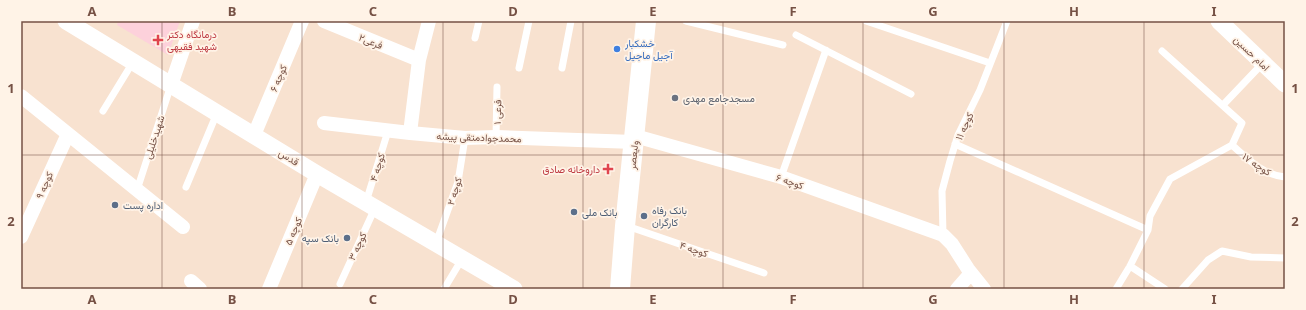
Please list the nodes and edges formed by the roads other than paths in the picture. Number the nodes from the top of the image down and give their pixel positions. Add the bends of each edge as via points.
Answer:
1 (66, 21) edge
2 (193, 21) edge
3 (302, 21) edge
4 (324, 21) edge
5 (429, 21) edge
6 (479, 21) edge
7 (530, 21) edge
8 (571, 21) edge
9 (646, 21) edge
10 (686, 21) edge
11 (866, 21) edge
12 (1007, 21) edge
13 (1219, 21) edge
14 (796, 35) dead end
15 (475, 38) dead end
16 (783, 45) dead end
17 (826, 50) junction
18 (1162, 51) dead end
19 (419, 60) junction
20 (133, 62) junction
21 (990, 63) junction
22 (1263, 63) junction
23 (519, 68) dead end
24 (562, 68) dead end
25 (1285, 84) edge
26 (171, 85) junction
27 (497, 87) dead end
28 (911, 94) dead end
29 (21, 96) edge
30 (1223, 105) junction
31 (103, 111) dead end
32 (217, 112) junction
33 (324, 123) dead end
34 (388, 131) junction
35 (410, 133) junction
36 (68, 134) junction
37 (254, 135) junction
38 (496, 137) junction
39 (465, 138) junction
40 (634, 139) junction
41 (955, 144) junction
42 (1232, 145) junction
43 (317, 174) junction
44 (782, 177) junction
45 (1285, 177) edge
46 (186, 187) dead end
47 (137, 190) junction
48 (371, 205) junction
49 (26, 215) edge
50 (625, 226) junction
51 (183, 227) dead end
52 (1148, 230) junction
53 (943, 235) junction
54 (21, 237) edge
55 (436, 244) junction
56 (1285, 258) edge
57 (462, 259) junction
58 (1130, 266) junction
59 (764, 273) dead end
60 (971, 273) junction
61 (340, 284) dead end
62 (269, 289) edge
63 (444, 289) edge
64 (514, 289) edge
65 (620, 289) edge
66 (957, 289) edge
67 (984, 289) edge
68 (1116, 289) edge
69 (1165, 289) edge
70 (1182, 289) edge

1 - 20 street, قدس
2 - 26 street
3 - 37 street, کوچه ۶
4 - 19 street, فرعی۲
5 - 19 street
6 - 15 lane
7 - 23 lane
8 - 24 lane
9 - 40 main road, ولیعصر
10 - 16 lane
11 - 21 lane
12 - 21 lane, کوچه ۱۱
13 - 22 street, امام حسین
14 - 17 lane
17 - 28 lane
17 - 44 lane
18 - 30 lane
19 - 35 street
20 - 26 street, قدس
20 - 31 lane
21 - 41 lane, کوچه ۱۱
22 - 25 street, امام حسین
22 - 30 lane
26 - 32 street, قدس
26 - 47 lane, شهیدخلیلی
27 - 38 lane, فرعی ۱
29 - 36 street
30 - 42 lane via 1242,123
32 - 37 street, قدس
32 - 46 lane
33 - 34 street, محمدجوادمتقی پیشه
34 - 35 street, محمدجوادمتقی پیشه
34 - 48 lane, کوچه ۴
35 - 39 street, محمدجوادمتقی پیشه
36 - 47 street
36 - 49 street, کوچه ۹
37 - 43 street, قدس
38 - 39 street, محمدجوادمتقی پیشه
38 - 40 street, محمدجوادمتقی پیشه
39 - 55 lane, کوچه ۲ via 458,182
40 - 44 street, ۶ کوچه
40 - 50 main road, ولیعصر
41 - 52 lane
41 - 53 lane, کوچه ۱۱ via 942,192
42 - 45 lane, کوچه ۱۷ via 1267,173
42 - 52 lane via 1170,179 1150,216
43 - 48 street, قدس
43 - 62 street, کوچه ۵
44 - 53 street, ۶ کوچه
47 - 51 street
48 - 55 street, قدس
48 - 61 lane, کوچه ۳
49 - 54 street, کوچه ۹
50 - 59 lane, کوچه ۴
50 - 65 main road, ولیعصر
52 - 58 lane
53 - 60 street
55 - 57 street, قدس
56 - 70 lane via 1251,257 1222,251 1208,260
57 - 63 lane
57 - 64 street, قدس
58 - 68 lane
58 - 69 lane
60 - 66 street
60 - 67 street

